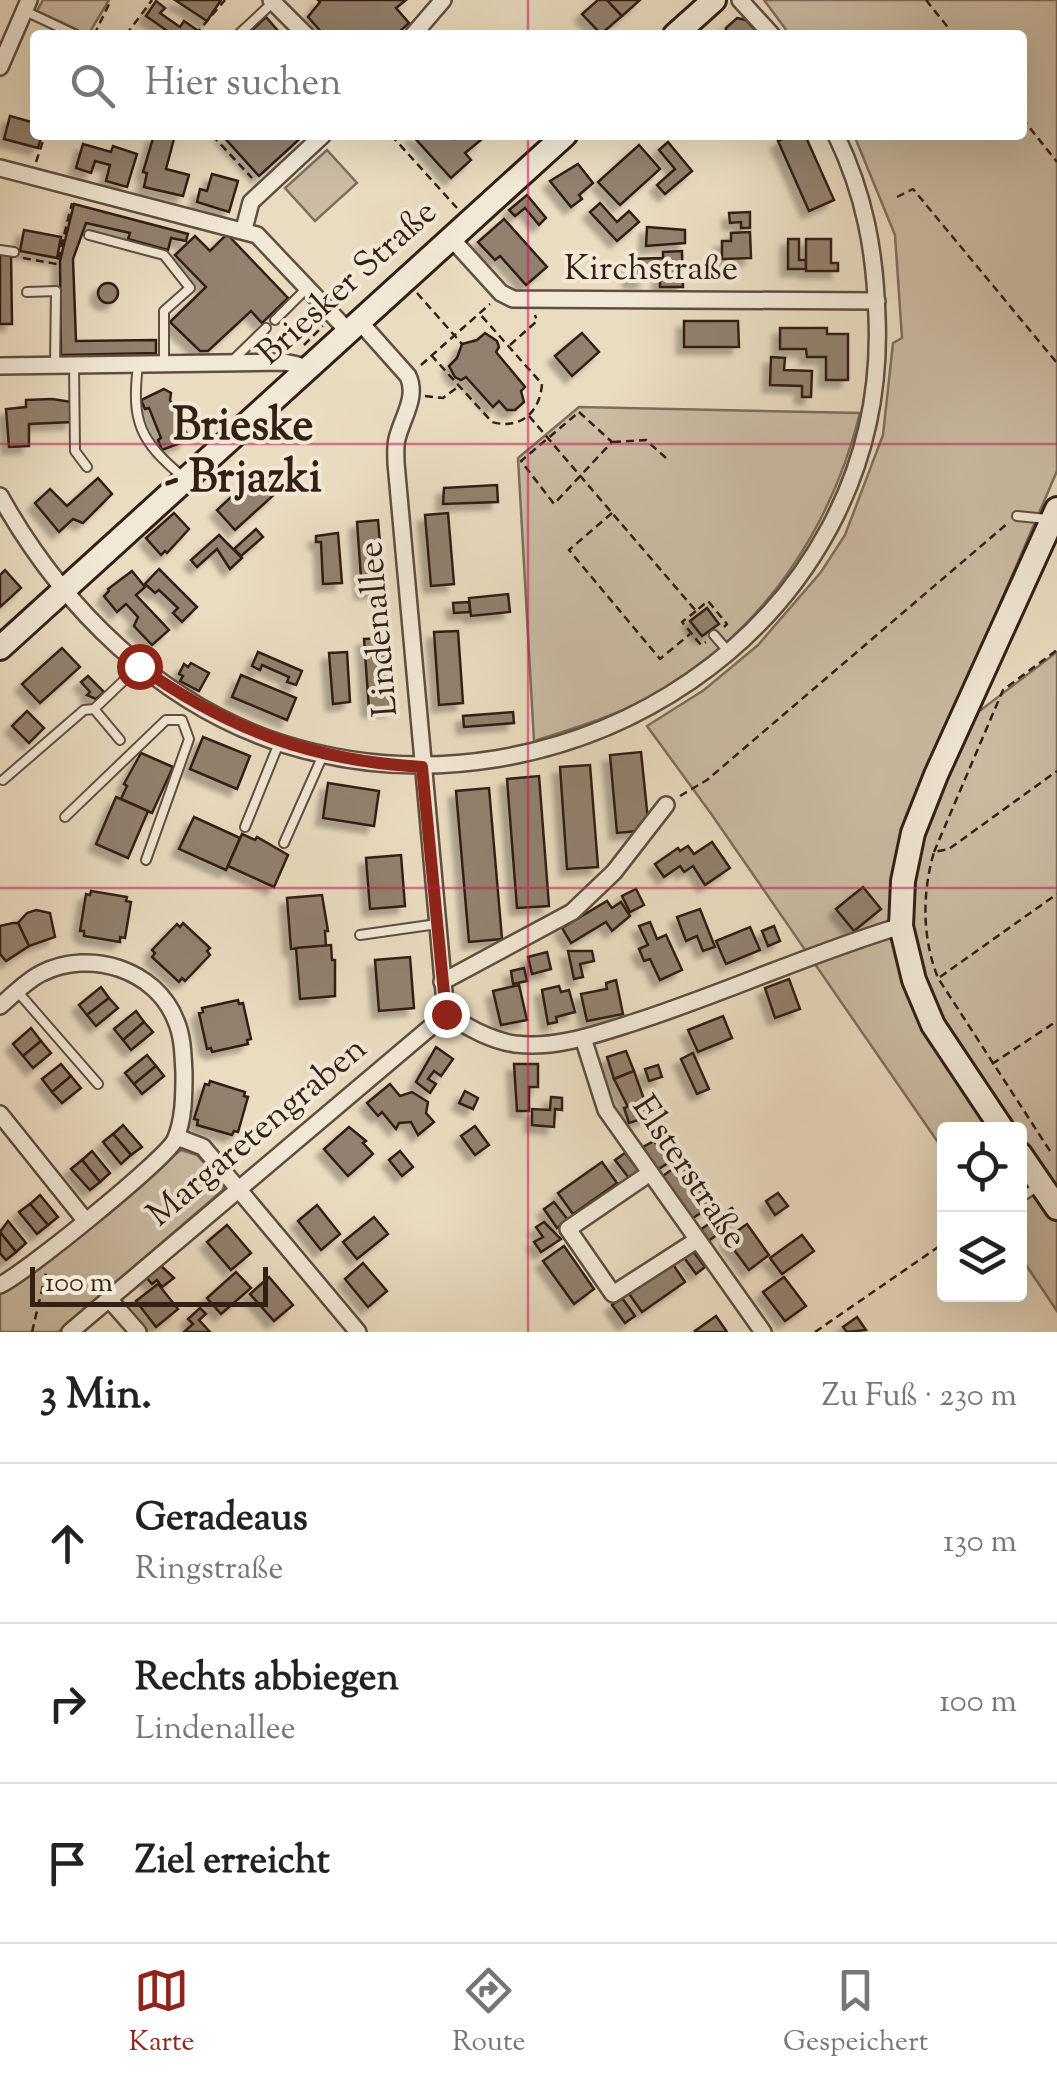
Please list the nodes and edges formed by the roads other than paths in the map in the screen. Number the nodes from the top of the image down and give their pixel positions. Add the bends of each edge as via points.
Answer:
1 (443, 0) edge
2 (714, 0) edge
3 (740, 0) edge
4 (269, 3) edge
5 (26, 5) edge
6 (68, 30) edge
7 (243, 30) edge
8 (300, 30) edge
9 (417, 30) edge
10 (681, 30) edge
11 (767, 30) edge
12 (0, 68) edge
13 (317, 140) edge
14 (560, 140) edge
15 (838, 140) edge
16 (0, 168) edge
17 (244, 228) junction
18 (89, 235) dead end
19 (452, 238) junction
20 (0, 250) edge
21 (14, 252) road end
22 (308, 288) junction
23 (26, 292) dead end
24 (877, 301) junction
25 (275, 320) dead end
26 (353, 326) junction
27 (266, 328) dead end
28 (164, 364) junction
29 (229, 364) junction
30 (74, 365) junction
31 (138, 365) junction
32 (0, 366) edge
33 (54, 366) junction
34 (303, 370) junction
35 (87, 467) dead end
36 (185, 479) junction
37 (0, 496) edge
38 (1054, 515) edge
39 (1017, 516) road end
40 (64, 590) junction
41 (714, 634) road end
42 (0, 648) edge
43 (729, 652) junction
44 (139, 666) junction
45 (191, 701) junction
46 (94, 709) junction
47 (182, 720) junction
48 (120, 740) dead end
49 (280, 742) junction
50 (323, 755) junction
51 (422, 767) junction
52 (2, 780) edge
53 (666, 805) road end
54 (65, 817) dead end
55 (246, 826) dead end
56 (284, 843) dead end
57 (146, 860) dead end
58 (437, 924) junction
59 (901, 926) junction
60 (360, 935) dead end
61 (442, 982) junction
62 (17, 991) junction
63 (0, 1006) edge
64 (446, 1014) junction
65 (583, 1038) junction
66 (98, 1084) dead end
67 (0, 1114) edge
68 (998, 1122) edge
69 (176, 1137) junction
70 (1030, 1155) edge
71 (650, 1173) junction
72 (1041, 1185) junction
73 (238, 1188) junction
74 (1027, 1194) edge
75 (1057, 1208) edge
76 (85, 1220) junction
77 (697, 1240) junction
78 (0, 1286) edge
79 (109, 1299) junction
80 (70, 1332) edge
81 (138, 1332) edge
82 (358, 1332) edge
83 (762, 1332) edge

1 - 9 street
2 - 10 main road
3 - 11 street
4 - 7 lane
4 - 8 street
5 - 6 lane
5 - 12 street
13 - 17 street via 251,202
14 - 19 main road, Briesker Straße
15 - 24 street via 870,229
16 - 17 street
17 - 22 street
18 - 28 lane via 164,255 190,288 164,311
19 - 24 street, Kirchstraße via 513,300
19 - 26 main road, Briesker Straße
20 - 21 lane
22 - 25 lane
22 - 26 street
23 - 33 lane via 56,292
24 - 43 street via 875,387 850,480 806,566
26 - 34 main road, Briesker Straße
26 - 51 street, Lindenallee via 412,385 396,463
27 - 29 lane
28 - 29 street
28 - 31 street
29 - 34 street via 292,362
30 - 31 street
30 - 33 street
30 - 35 lane via 75,451
31 - 36 lane via 138,425 156,454
32 - 33 street
34 - 36 main road, Briesker Straße
36 - 40 main road, Briesker Straße
37 - 40 street
38 - 39 lane
38 - 59 main road via 913,833
40 - 42 main road, Briesker Straße
40 - 44 street
41 - 43 lane
43 - 51 street via 651,708 578,740 531,754
44 - 45 street
44 - 46 lane
45 - 47 lane
45 - 49 street
46 - 48 lane
46 - 52 lane via 84,710
47 - 54 lane via 166,720
47 - 57 lane via 189,739
49 - 50 street
49 - 55 lane
50 - 51 street
50 - 56 lane
51 - 58 street, Lindenallee
53 - 61 street via 614,872 572,912
58 - 60 lane
58 - 61 street, Lindenallee
59 - 65 street
59 - 68 main road via 933,1025
61 - 64 street, Lindenallee
62 - 63 street
62 - 66 lane
62 - 69 street via 42,973 106,964 136,973 158,993 176,1019 183,1052
64 - 65 street via 515,1044
64 - 73 street, Margaretengraben
65 - 71 street, Elsterstraße via 606,1110
67 - 76 street
69 - 73 street via 203,1147
69 - 76 street via 161,1158
70 - 72 main road
71 - 77 street, Elsterstraße
71 - 77 street via 568,1228 613,1294
72 - 74 lane
72 - 75 main road
73 - 79 street, Margaretengraben
73 - 82 street
76 - 78 street
77 - 83 street, Elsterstraße
79 - 80 street, Margaretengraben
79 - 81 street

